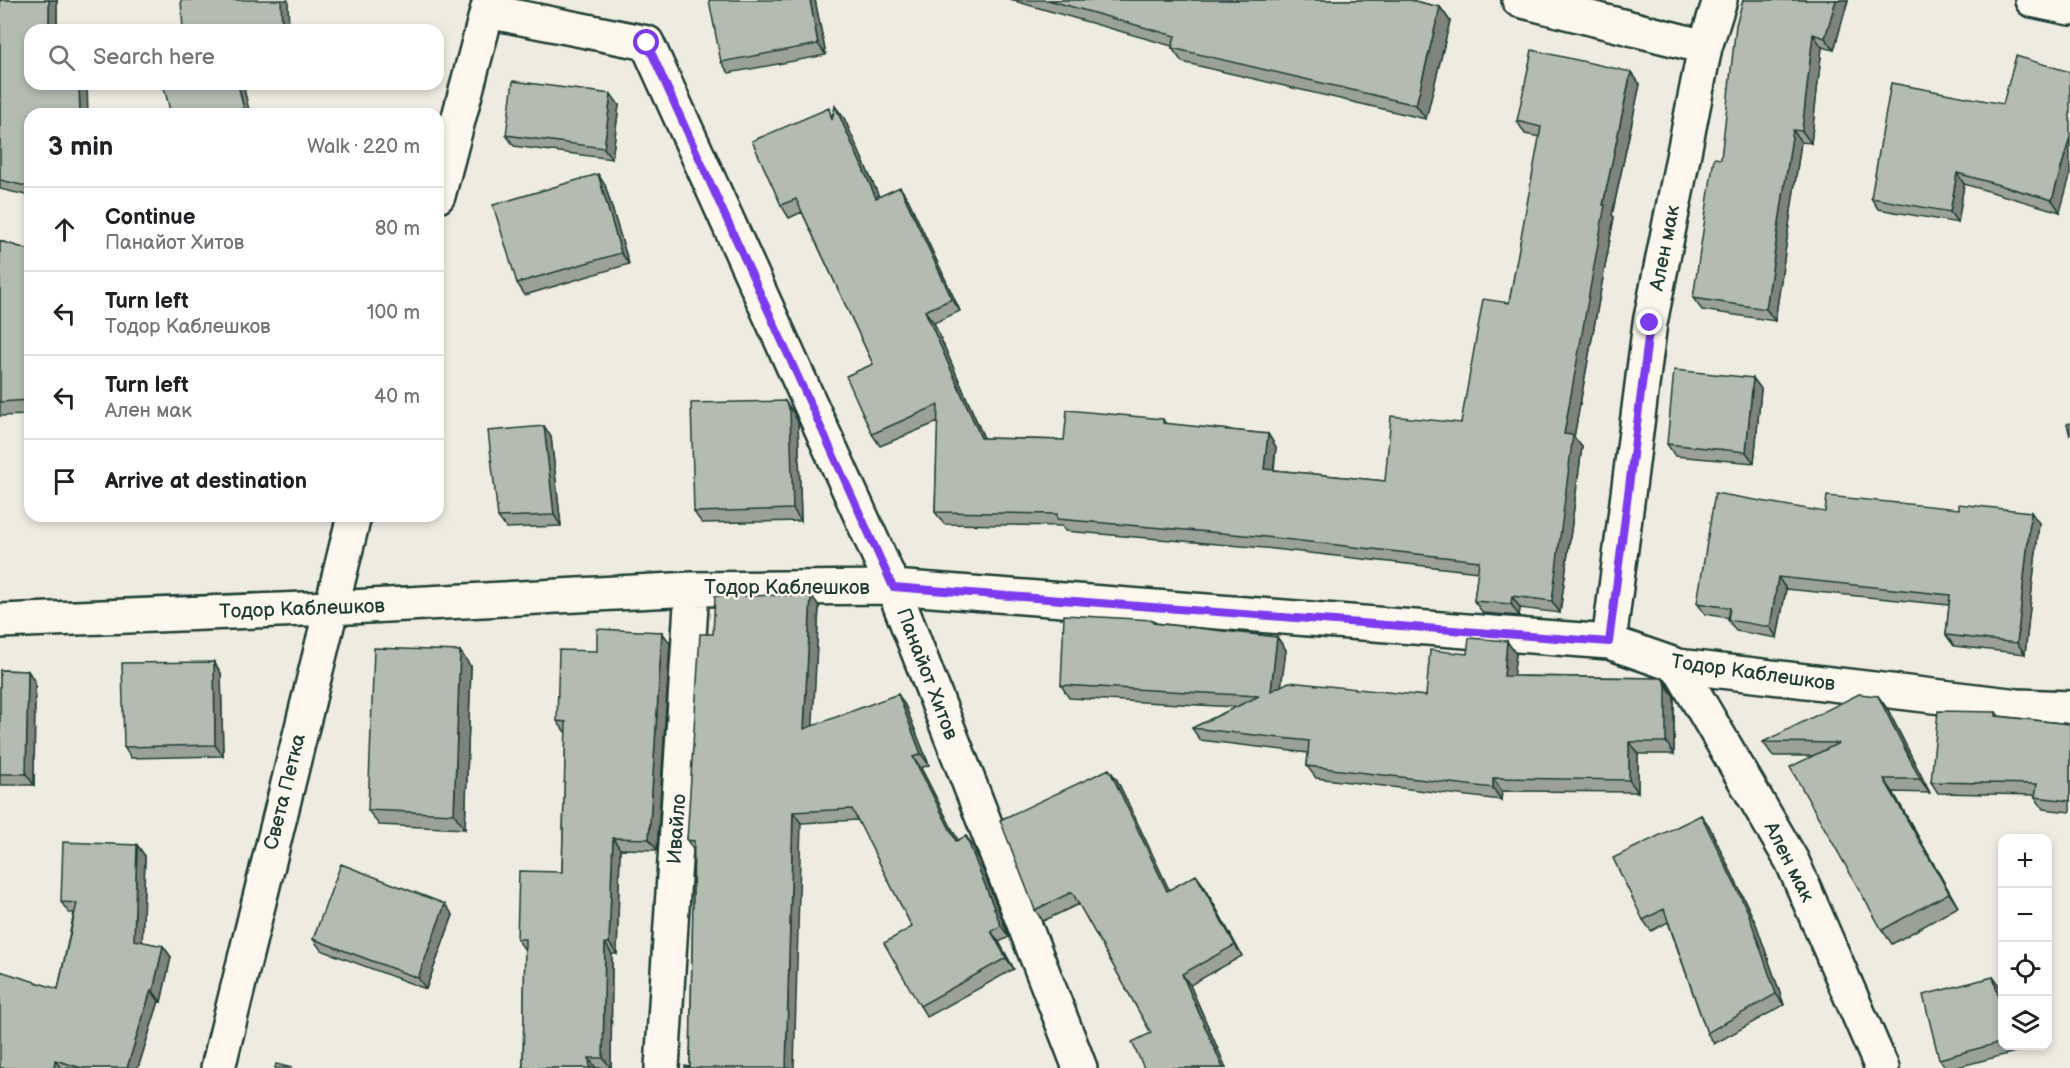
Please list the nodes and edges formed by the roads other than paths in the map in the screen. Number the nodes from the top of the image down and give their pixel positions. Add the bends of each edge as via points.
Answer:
1 (1519, 0) edge
2 (1720, 0) edge
3 (2032, 0) edge
4 (488, 6) edge
5 (2070, 8) edge
6 (1705, 47) junction
7 (444, 173) edge
8 (352, 522) edge
9 (893, 587) junction
10 (692, 589) junction
11 (330, 608) junction
12 (0, 621) edge
13 (1609, 642) junction
14 (1678, 666) junction
15 (2070, 708) edge
16 (218, 1068) edge
17 (662, 1068) edge
18 (1080, 1068) edge
19 (1882, 1068) edge

1 - 6 street
2 - 6 street, Ален мак
3 - 5 street
4 - 7 street
4 - 9 street, Панайот Хитов via 647,43
6 - 13 street, Ален мак via 1650,323
8 - 11 street, Света Петка
9 - 10 street, Тодор Каблешков
9 - 13 street, Тодор Каблешков
9 - 18 street, Панайот Хитов
10 - 11 street, Тодор Каблешков
10 - 17 street, Ивайло
11 - 12 street, Тодор Каблешков
11 - 16 street, Света Петка
13 - 14 street, Тодор Каблешков
14 - 15 street, Тодор Каблешков via 2018,706
14 - 19 street, Ален мак via 1792,861

